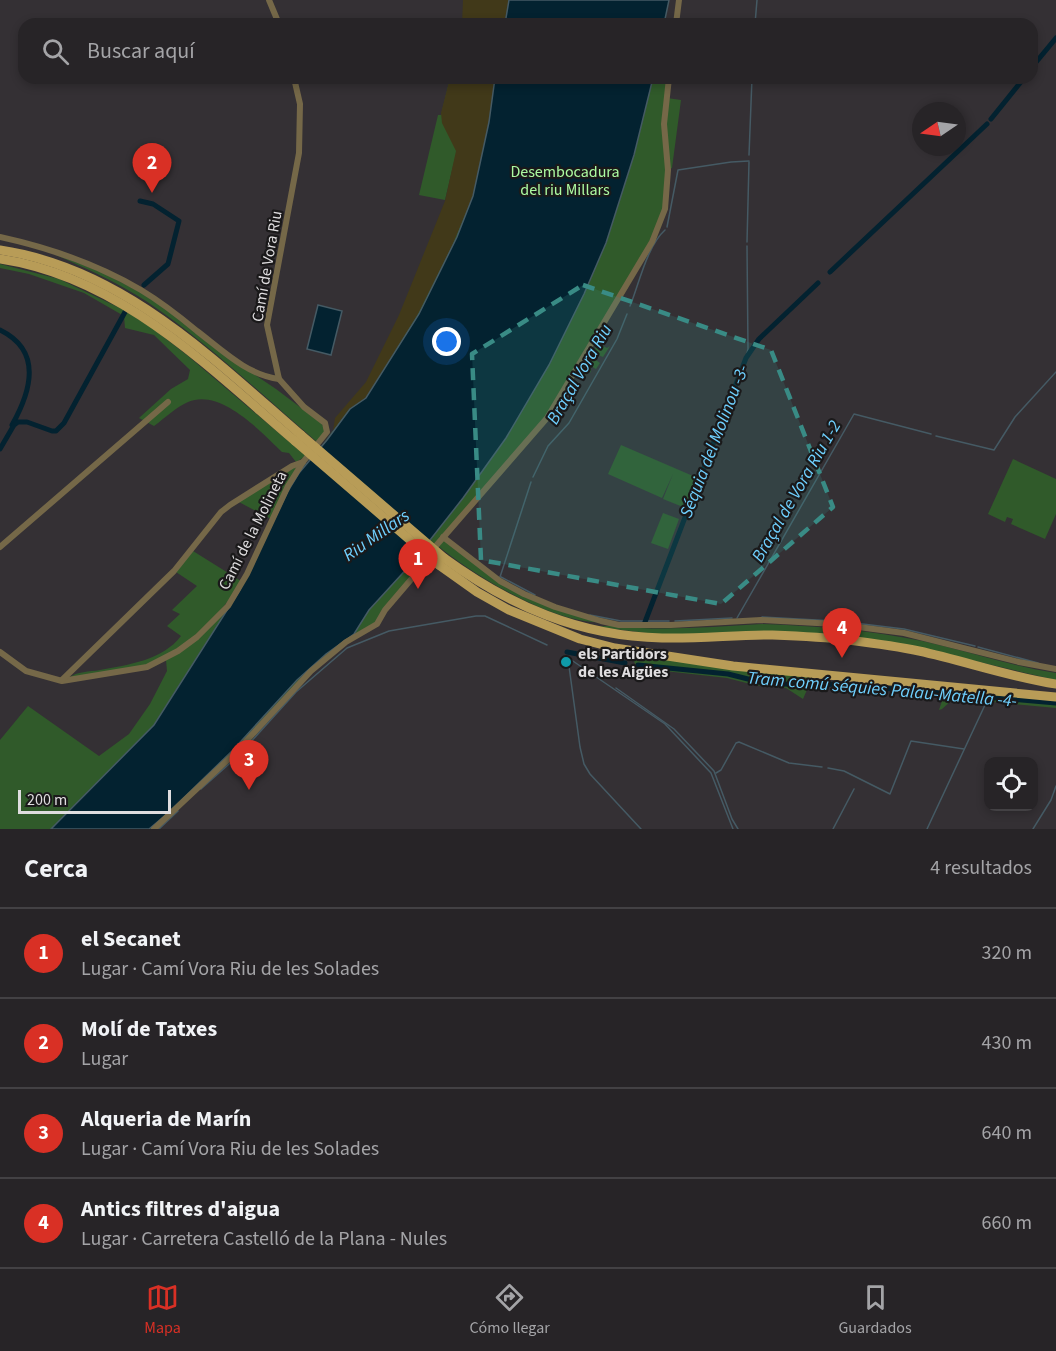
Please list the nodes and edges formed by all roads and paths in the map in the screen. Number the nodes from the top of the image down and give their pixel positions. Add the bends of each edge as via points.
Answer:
1 (269, 0) edge
2 (679, 0) edge
3 (276, 18) edge
4 (677, 18) edge
5 (295, 84) edge
6 (668, 84) edge
7 (0, 237) edge
8 (0, 250) edge
9 (0, 259) edge
10 (279, 379) junction
11 (168, 402) dead end
12 (298, 438) junction
13 (303, 462) junction
14 (443, 537) junction
15 (0, 547) edge
16 (442, 561) junction
17 (0, 652) edge
18 (1056, 669) edge
19 (62, 681) junction
20 (1056, 684) edge
21 (1056, 697) edge
22 (154, 829) edge

1 - 3 street
2 - 4 street
5 - 10 street, Camí de Vora Riu via 300,105 299,153 267,325
6 - 14 street via 664,124 668,170 659,228 547,418
7 - 10 street via 51,249 110,274 174,312 254,372
8 - 12 main road via 71,270 144,307 189,339
9 - 12 main road via 70,278 138,313
10 - 13 street, Camí de Vora Riu via 327,427
11 - 15 street
12 - 16 main road, bridge
13 - 19 street, Camí de Vora Riu via 221,512 174,571
13 - 19 street, Camí de la Molineta via 228,606 192,641 147,667
14 - 18 street via 500,581 524,594 610,623 670,625 761,620 835,624 904,633
14 - 22 street via 377,624 346,642 310,671 235,753
16 - 20 main road via 515,603 586,628 663,638 770,635 866,642
16 - 21 main road via 477,592 509,610 580,639 615,648 733,666
17 - 19 street, Camí de la Molineta via 26,670

